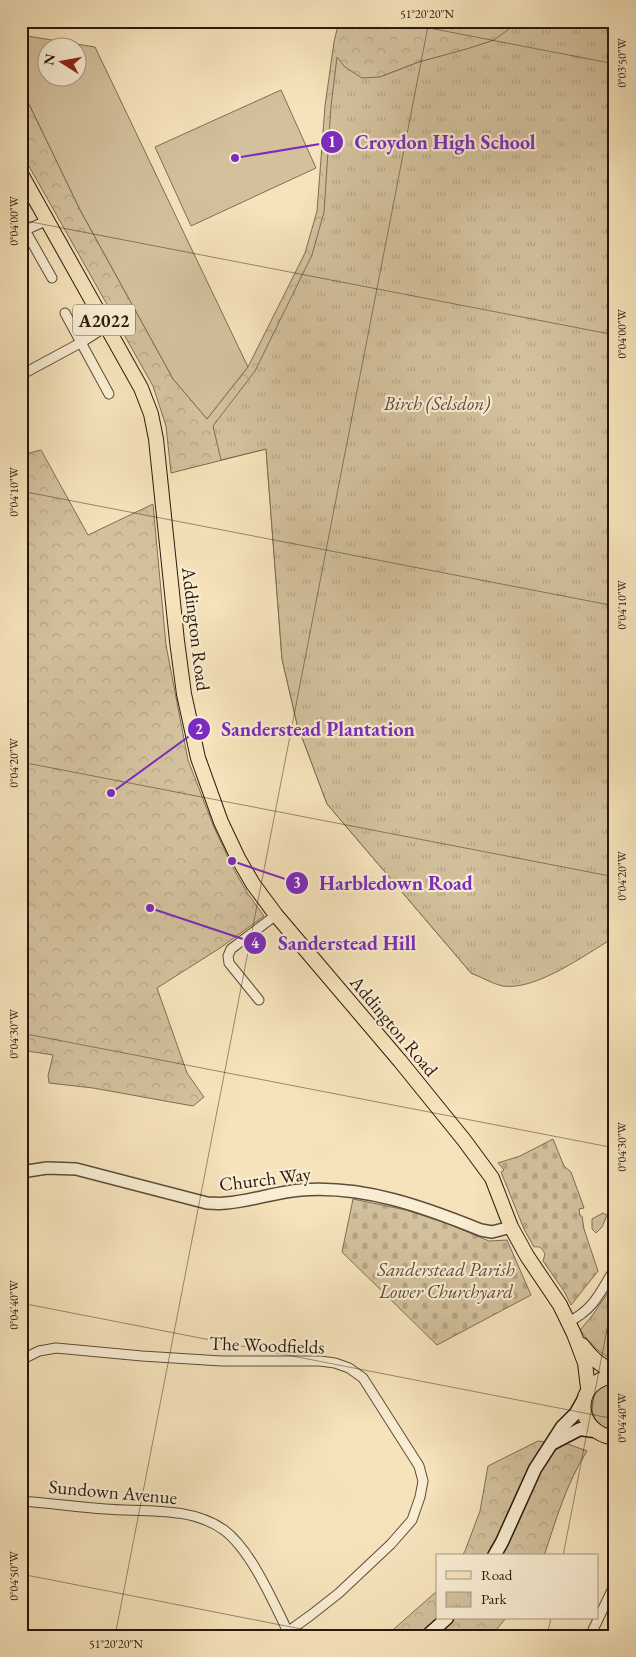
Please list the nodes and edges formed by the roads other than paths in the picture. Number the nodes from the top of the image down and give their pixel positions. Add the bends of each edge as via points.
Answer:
1 (21, 174) edge
2 (48, 220) junction
3 (23, 228) edge
4 (52, 278) dead end
5 (65, 314) dead end
6 (107, 326) junction
7 (82, 342) junction
8 (21, 375) edge
9 (109, 394) dead end
10 (276, 915) junction
11 (259, 1000) dead end
12 (21, 1172) edge
13 (511, 1227) junction
14 (615, 1268) edge
15 (571, 1328) junction
16 (21, 1360) edge
17 (615, 1372) edge
18 (615, 1376) edge
19 (586, 1393) junction
20 (597, 1433) junction
21 (615, 1438) edge
22 (550, 1444) junction
23 (615, 1447) edge
24 (21, 1501) edge
25 (495, 1554) edge
26 (615, 1584) edge
27 (598, 1619) edge
28 (445, 1620) edge
29 (598, 1620) edge
30 (287, 1634) edge
31 (427, 1636) edge
32 (590, 1636) edge

1 - 2 main road, Addington Road / A2022
2 - 3 street
2 - 6 main road, Addington Road / A2022
3 - 4 street
5 - 7 street
6 - 7 street
6 - 10 main road, Addington Road / A2022 via 141,388 151,414 161,475 184,694 198,758 238,858
7 - 8 street
7 - 9 street
10 - 11 street via 231,949 228,956 229,963
10 - 13 main road, Addington Road / A2022 via 464,1140 492,1178
12 - 13 street, Church Way via 47,1168 76,1169 207,1203 227,1203 302,1190 352,1191 407,1203 481,1230 492,1232
13 - 15 main road, Addington Road / A2022
14 - 15 street via 591,1307
15 - 17 main road, A2022 via 596,1361
15 - 19 main road, A2022 via 585,1363
16 - 30 street, The Woodfields via 56,1348 222,1360 320,1361 349,1368 363,1378 419,1466 423,1481 420,1497 412,1520 391,1544
18 - 19 main road via 600,1379
19 - 20 main road via 584,1410
19 - 22 main road via 576,1413
20 - 21 main road
20 - 22 main road via 580,1429
20 - 23 main road
22 - 25 main road via 534,1469
24 - 30 street, Sundown Avenue via 132,1511 163,1510 201,1518 224,1530 244,1551 262,1580
26 - 27 street
28 - 31 main road
29 - 32 street

